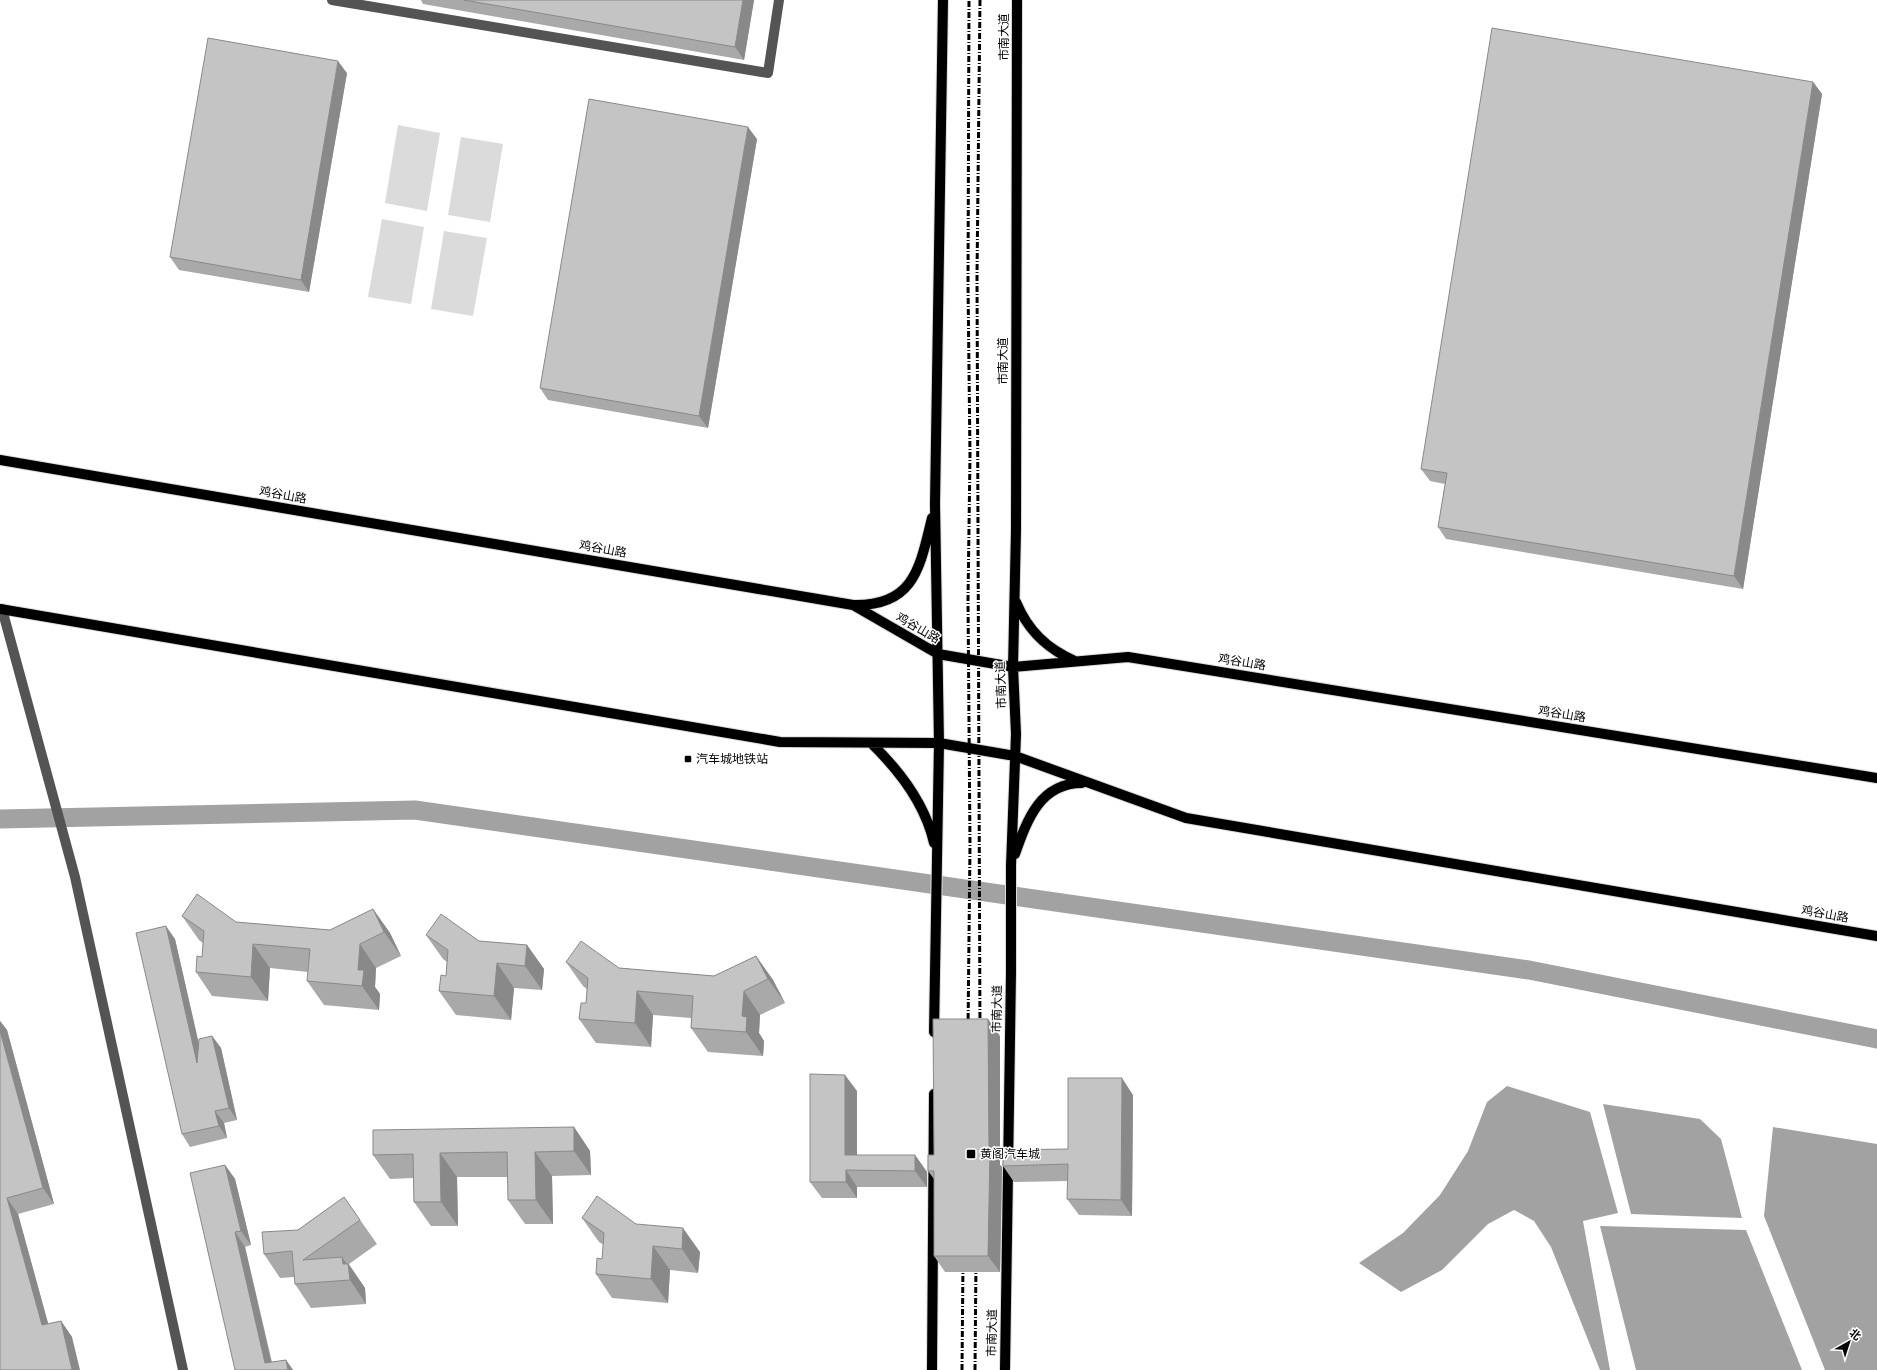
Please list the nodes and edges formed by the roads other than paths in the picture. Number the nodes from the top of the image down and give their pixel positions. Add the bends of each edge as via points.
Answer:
1 (332, 0) edge
2 (779, 0) edge
3 (943, 0) edge
4 (1017, 0) edge
5 (0, 460) edge
6 (935, 504) junction
7 (1014, 598) junction
8 (853, 605) junction
9 (1, 609) edge
10 (938, 654) junction
11 (1077, 662) junction
12 (1013, 667) junction
13 (871, 743) junction
14 (940, 743) junction
15 (1015, 756) junction
16 (1877, 778) edge
17 (1101, 787) junction
18 (937, 860) junction
19 (1011, 866) junction
20 (1877, 936) edge
21 (934, 1045) edge
22 (934, 1084) edge
23 (183, 1370) edge
24 (932, 1370) edge
25 (1005, 1370) edge

1 - 2 street via 768,73
3 - 6 main road
4 - 7 main road, 市南大道
5 - 8 main road, 鸡谷山路
6 - 8 main road via 919,567 911,581 900,593 885,601
6 - 10 main road
7 - 11 main road via 1028,626 1045,644
7 - 12 main road, 市南大道
8 - 10 main road, 鸡谷山路
9 - 13 main road, 鸡谷山路 via 780,742
9 - 23 street via 75,877
10 - 12 main road, 鸡谷山路
10 - 14 main road
11 - 12 main road, 鸡谷山路
11 - 16 main road, 鸡谷山路 via 1128,657
12 - 15 main road, 市南大道
13 - 14 main road, 鸡谷山路
13 - 18 main road via 890,761 923,812 931,832
14 - 15 main road, 鸡谷山路
14 - 18 main road
15 - 17 main road, 鸡谷山路
15 - 19 main road, 市南大道
17 - 19 main road via 1087,783 1071,783 1044,796 1024,826
17 - 20 main road, 鸡谷山路 via 1186,818
18 - 21 main road
19 - 25 main road, 市南大道
22 - 24 main road

